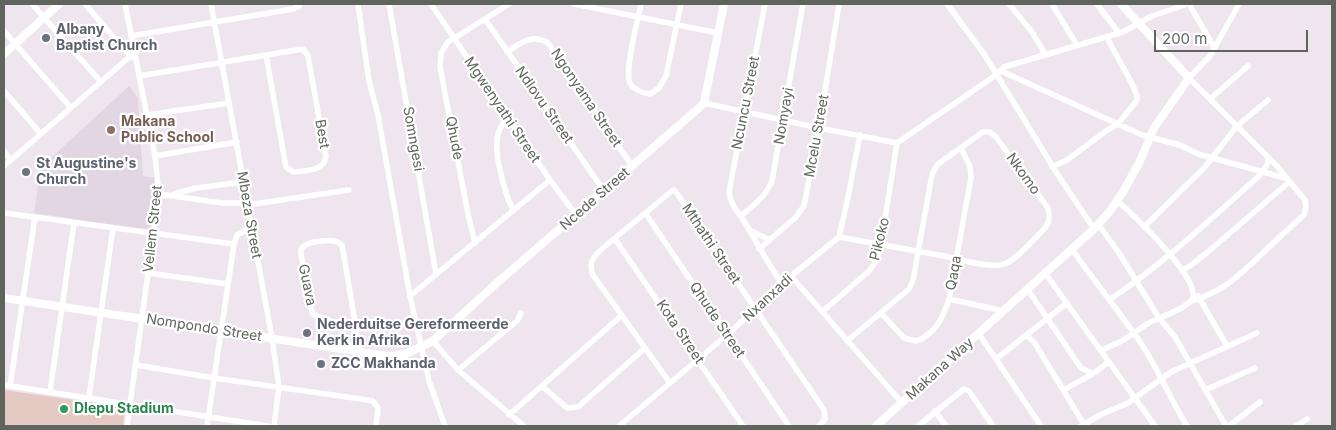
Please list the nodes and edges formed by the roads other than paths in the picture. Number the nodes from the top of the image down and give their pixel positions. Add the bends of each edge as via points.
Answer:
1 (32, 4) edge
2 (59, 4) edge
3 (85, 4) edge
4 (125, 4) edge
5 (211, 4) edge
6 (300, 4) edge
7 (358, 4) edge
8 (389, 4) edge
9 (431, 4) edge
10 (509, 4) edge
11 (574, 4) edge
12 (641, 4) edge
13 (681, 4) edge
14 (724, 4) edge
15 (765, 4) edge
16 (803, 4) edge
17 (839, 4) edge
18 (947, 4) edge
19 (1009, 4) edge
20 (1052, 4) edge
21 (1098, 4) edge
22 (1122, 4) edge
23 (1188, 4) edge
24 (1239, 4) edge
25 (602, 6) edge
26 (639, 16) junction
27 (44, 17) junction
28 (485, 19) junction
29 (215, 23) junction
30 (1139, 23) junction
31 (676, 24) junction
32 (4, 31) edge
33 (718, 33) junction
34 (1119, 33) junction
35 (131, 36) junction
36 (1107, 36) junction
37 (454, 38) junction
38 (15, 44) junction
39 (1077, 45) junction
40 (1214, 48) junction
41 (507, 52) junction
42 (4, 54) edge
43 (1045, 54) junction
44 (132, 55) junction
45 (266, 55) junction
46 (222, 62) junction
47 (1248, 66) dead end
48 (998, 73) junction
49 (139, 76) junction
50 (1189, 78) junction
51 (101, 82) junction
52 (4, 91) edge
53 (1210, 99) junction
54 (1268, 100) dead end
55 (229, 102) junction
56 (704, 103) junction
57 (70, 108) junction
58 (745, 112) junction
59 (147, 115) junction
60 (507, 117) junction
61 (783, 120) junction
62 (1118, 124) junction
63 (1238, 126) junction
64 (820, 128) junction
65 (41, 134) junction
66 (860, 135) junction
67 (1150, 137) junction
68 (237, 142) junction
69 (897, 143) junction
70 (961, 149) junction
71 (4, 151) edge
72 (155, 156) junction
73 (1268, 157) junction
74 (1212, 159) junction
75 (11, 160) junction
76 (4, 166) edge
77 (632, 166) junction
78 (1052, 167) junction
79 (1262, 172) junction
80 (550, 180) junction
81 (1287, 180) junction
82 (243, 182) junction
83 (349, 190) dead end
84 (604, 191) junction
85 (160, 194) junction
86 (172, 195) junction
87 (1117, 201) junction
88 (247, 204) junction
89 (513, 210) junction
90 (4, 214) edge
91 (646, 214) junction
92 (576, 215) junction
93 (741, 216) junction
94 (35, 218) junction
95 (74, 223) junction
96 (251, 227) junction
97 (1096, 227) junction
98 (1144, 227) junction
99 (113, 228) junction
100 (750, 230) junction
101 (155, 234) junction
102 (839, 237) junction
103 (616, 239) junction
104 (770, 240) junction
105 (475, 243) junction
106 (234, 244) junction
107 (881, 244) junction
108 (1071, 248) junction
109 (759, 249) junction
110 (918, 251) junction
111 (1169, 254) junction
112 (956, 259) junction
113 (1183, 270) junction
114 (148, 273) junction
115 (1045, 273) junction
116 (436, 274) junction
117 (791, 276) junction
118 (1136, 282) junction
119 (228, 284) junction
120 (782, 284) junction
121 (1028, 290) junction
122 (1194, 290) junction
123 (410, 296) junction
124 (4, 298) edge
125 (949, 299) junction
126 (1201, 299) junction
127 (1109, 300) junction
128 (24, 301) junction
129 (1191, 301) junction
130 (1067, 303) junction
131 (63, 307) junction
132 (756, 310) junction
133 (1004, 310) junction
134 (101, 312) junction
135 (822, 312) junction
136 (521, 313) dead end
137 (881, 313) junction
138 (622, 315) junction
139 (142, 318) junction
140 (1048, 318) junction
141 (1159, 318) junction
142 (354, 324) junction
143 (221, 331) junction
144 (1134, 333) junction
145 (1257, 333) dead end
146 (979, 334) junction
147 (727, 335) junction
148 (1027, 336) junction
149 (272, 338) junction
150 (433, 341) junction
151 (847, 341) junction
152 (1227, 346) junction
153 (421, 347) junction
154 (645, 348) junction
155 (1100, 351) junction
156 (360, 352) junction
157 (405, 354) joint
158 (698, 359) junction
159 (996, 359) junction
160 (1108, 361) junction
161 (1191, 364) junction
162 (136, 365) junction
163 (1254, 368) dead end
164 (458, 370) junction
165 (1091, 373) junction
166 (214, 378) junction
167 (1161, 378) junction
168 (670, 383) junction
169 (7, 385) edge
170 (542, 386) junction
171 (279, 387) junction
172 (1064, 390) junction
173 (1205, 390) junction
174 (50, 392) junction
175 (89, 397) junction
176 (1135, 398) junction
177 (1260, 402) dead end
178 (902, 403) junction
179 (130, 404) junction
180 (936, 411) junction
181 (509, 414) junction
182 (208, 417) junction
183 (1307, 419) dead end
184 (127, 426) edge
185 (207, 426) edge
186 (268, 426) edge
187 (274, 426) edge
188 (376, 426) edge
189 (445, 426) edge
190 (524, 426) edge
191 (619, 426) edge
192 (743, 426) edge
193 (789, 426) edge
194 (819, 426) edge
195 (876, 426) edge
196 (918, 426) edge
197 (946, 426) edge
198 (993, 426) edge
199 (1041, 426) edge
200 (1084, 426) edge
201 (1155, 426) edge
202 (1187, 426) edge
203 (1228, 426) edge
204 (1296, 426) edge

1 - 27 street
2 - 27 street
3 - 44 street
4 - 35 street, Vellem Street
5 - 29 street, Mbeza Street
6 - 29 street via 292,9
7 - 123 street via 369,81
8 - 116 street, Somngesi
9 - 37 street, Mgwenyathi Street
10 - 28 street
11 - 25 street
12 - 26 street
13 - 31 street
14 - 33 street
15 - 58 street, Ncuncu Street
16 - 61 street, Nomyayi
17 - 64 street, Mcelu Street
18 - 48 street
19 - 43 street
20 - 39 street
21 - 34 street
22 - 30 street
23 - 30 street
23 - 40 street
24 - 40 street
25 - 26 street
26 - 31 street
26 - 31 street via 629,77 636,89 650,94 659,88 666,76
27 - 38 street
27 - 51 street
28 - 37 street
28 - 41 street, Ndlovu Street
29 - 35 street
29 - 46 street, Mbeza Street
30 - 34 street
30 - 50 street
31 - 33 street
32 - 38 street
33 - 56 street
34 - 36 street
35 - 44 street, Vellem Street
36 - 39 street
36 - 62 street via 1137,96
37 - 60 street, Mgwenyathi Street
37 - 105 street, Qhude via 443,47 440,67
38 - 42 street
38 - 57 street
39 - 43 street
40 - 50 street
41 - 77 street, Ngonyama Street via 530,39 548,42
41 - 84 street, Ndlovu Street
43 - 48 street via 1016,63
44 - 49 street, Vellem Street
44 - 51 street
45 - 45 street, Best via 299,48 307,52 326,157 320,168 293,172 286,167
45 - 46 street, Best
46 - 49 street, Best
46 - 55 street, Mbeza Street
47 - 53 street
48 - 62 street via 1042,88
48 - 69 street
48 - 78 street
49 - 59 street, Vellem Street
50 - 53 street
50 - 67 street, Makana Way
51 - 57 street
52 - 65 street
53 - 63 street
54 - 63 street
55 - 59 street
55 - 68 street, Mbeza Street
56 - 58 street
56 - 77 street, Ncede Street
57 - 65 street
58 - 61 street
58 - 93 street, Ncuncu Street via 729,184 730,203
59 - 72 street, Vellem Street
60 - 80 street, Mgwenyathi Street
60 - 89 street via 497,142 503,185
61 - 64 street
61 - 93 street, Nomyayi via 768,191
62 - 67 street
62 - 78 street
63 - 73 street
63 - 74 street
64 - 66 street
64 - 104 street, Mcelu Street via 802,209
65 - 75 street
66 - 69 street
66 - 102 street
67 - 74 street
67 - 87 street, Makana Way
68 - 72 street
68 - 82 street, Mbeza Street
69 - 107 street, Pikoko
70 - 110 street, Nkomo via 942,161 933,172
70 - 112 street, Qaqa via 972,173
70 - 112 street, Nkomo via 983,132 993,133 1048,208 1050,219 1049,224 1006,264 989,265
71 - 75 street
72 - 85 street, Vellem Street
73 - 79 street
73 - 81 street
74 - 79 street
74 - 98 street
75 - 76 street
77 - 84 street, Ncede Street
78 - 97 street
79 - 81 street
79 - 111 street
80 - 89 street
80 - 92 street, Mgwenyathi Street
81 - 113 street via 1209,251
81 - 126 street via 1305,200 1304,215 1223,289
82 - 86 street via 196,188
82 - 88 street, Mbeza Street
83 - 88 street
84 - 92 street, Ncede Street
85 - 86 street
85 - 101 street, Vellem Street
86 - 88 street
87 - 97 street, Makana Way
87 - 98 street
88 - 96 street, Mbeza Street
89 - 105 street
90 - 94 street
91 - 103 street, Mthathi Street
91 - 132 street, Mthathi Street via 672,190 676,192
91 - 147 street, Qhude Street
92 - 150 street, Ncede Street
93 - 100 street
94 - 95 street
94 - 128 street
95 - 99 street
95 - 131 street
96 - 106 street via 237,235
96 - 149 street, Mbeza Street
97 - 108 street, Makana Way
97 - 118 street via 1119,253
98 - 111 street
99 - 101 street
99 - 134 street
100 - 104 street
100 - 109 street
101 - 106 street
101 - 114 street, Vellem Street
102 - 107 street, Nkomo
102 - 117 street, Nxanxadi
103 - 138 street, Mthathi Street via 592,258 590,265 593,275
103 - 158 street, Kota Street
104 - 109 street, Mcelu Street
105 - 116 street
106 - 119 street
107 - 110 street, Nkomo
107 - 135 street, Pikoko via 874,266
108 - 115 street, Makana Way
108 - 127 street
109 - 120 street
110 - 112 street, Nkomo
110 - 137 street via 909,289
111 - 113 street
111 - 118 street
112 - 125 street, Qaqa
113 - 122 street
114 - 119 street
114 - 139 street, Vellem Street
115 - 121 street, Makana Way
115 - 130 street
116 - 123 street
117 - 120 street, Nxanxadi
117 - 135 street
118 - 127 street
118 - 141 street
119 - 143 street
120 - 132 street, Nxanxadi
121 - 133 street, Makana Way
121 - 140 street
122 - 126 street
122 - 129 street
123 - 153 street
124 - 128 street, Nompondo Street
125 - 133 street
125 - 137 street, Qaqa via 940,324 916,341 904,338
126 - 129 street
126 - 152 street
127 - 144 street
128 - 131 street, Nompondo Street
128 - 169 street
129 - 141 street
130 - 140 street
130 - 155 street
131 - 134 street, Nompondo Street
131 - 174 street
132 - 147 street, Nxanxadi
132 - 194 street, Mthathi Street via 824,410 825,419
133 - 146 street, Makana Way
134 - 139 street, Nompondo Street
134 - 175 street
135 - 151 street
136 - 164 street via 517,321
137 - 151 street
138 - 154 street, Mthathi Street
138 - 170 street
139 - 143 street, Nompondo Street
139 - 162 street, Vellem Street
140 - 148 street
140 - 165 street via 1081,368
141 - 144 street
141 - 161 street
142 - 142 street, Guava via 342,245 333,240 304,245 301,254 313,314 333,322
142 - 156 street, Guava
143 - 149 street, Nompondo Street
143 - 166 street
144 - 155 street
144 - 167 street
145 - 152 street
146 - 159 street
146 - 178 street, Makana Way
147 - 158 street, Nxanxadi
147 - 193 street, Qhude Street
148 - 159 street
148 - 172 street
149 - 156 street, Nompondo Street
149 - 171 street, Mbeza Street
150 - 153 street, Ncede Street
150 - 164 street
151 - 178 street
152 - 161 street
153 - 157 street, Ncede Street
153 - 189 street
154 - 168 street, Mthathi Street
154 - 170 street via 578,407 567,408
155 - 160 street
156 - 157 street, Nompondo Street via 392,356
158 - 168 street, Nxanxadi
158 - 192 street, Kota Street
159 - 199 street
160 - 165 street via 1103,368
160 - 176 street
161 - 167 street
161 - 173 street
162 - 166 street
162 - 179 street, Vellem Street
163 - 173 street
164 - 181 street
165 - 172 street
166 - 171 street
166 - 182 street
167 - 176 street
167 - 202 street
168 - 191 street, Nxanxadi
169 - 174 street
170 - 181 street
171 - 187 street, Mbeza Street
171 - 188 street via 373,401 378,408
172 - 200 street
173 - 203 street
174 - 175 street
175 - 179 street
176 - 200 street
176 - 201 street
177 - 203 street
178 - 195 street, Makana Way
179 - 182 street
179 - 184 street, Vellem Street
180 - 196 street
180 - 197 street
180 - 198 street via 964,389
181 - 190 street
182 - 185 street
182 - 186 street
183 - 204 street

